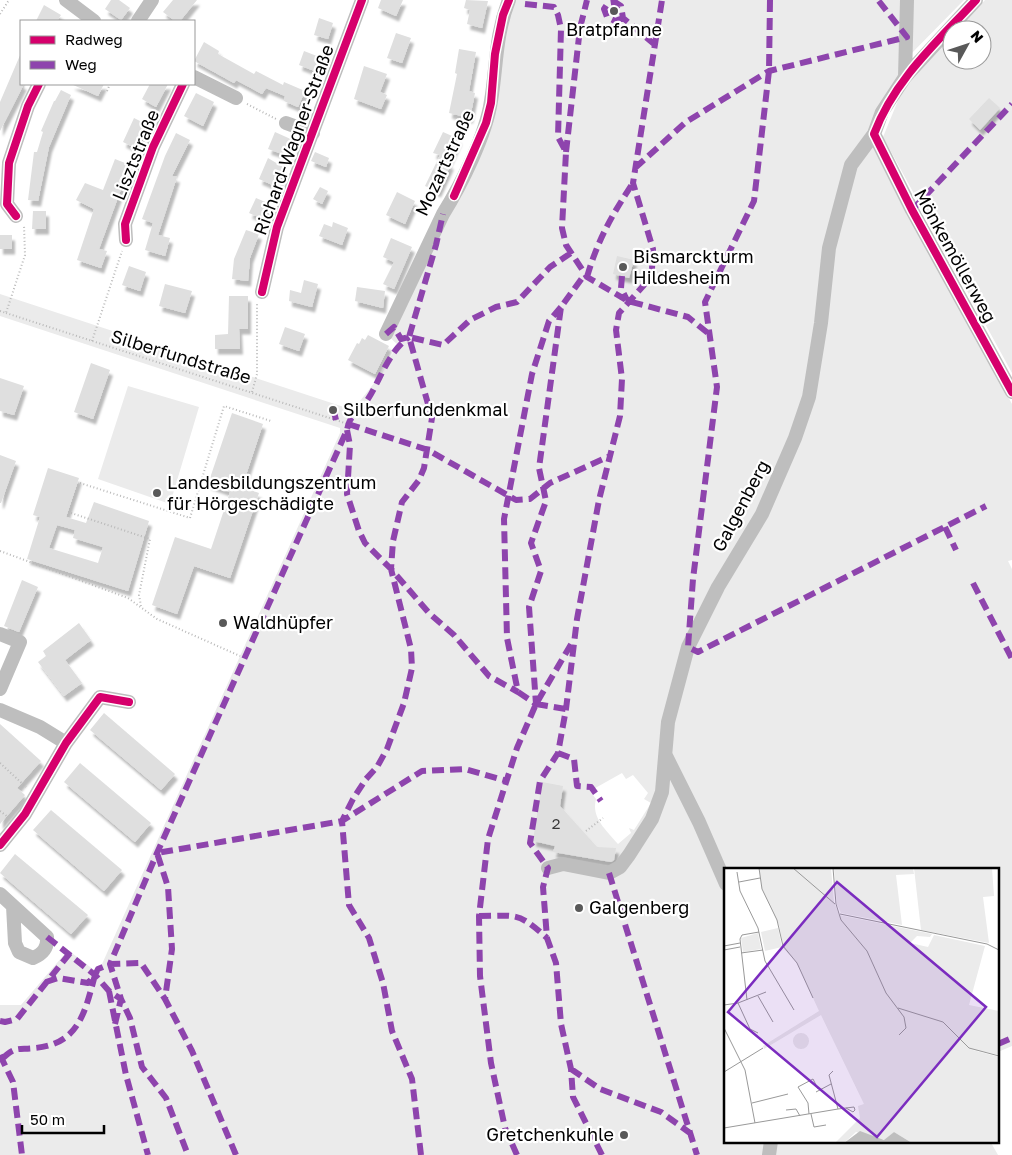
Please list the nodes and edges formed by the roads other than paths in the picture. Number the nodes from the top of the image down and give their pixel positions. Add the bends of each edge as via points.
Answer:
1 (66, 0) edge
2 (152, 0) edge
3 (362, 0) edge
4 (509, 0) edge
5 (907, 0) edge
6 (976, 0) edge
7 (76, 17) edge
8 (90, 20) edge
9 (139, 20) edge
10 (905, 77) junction
11 (195, 78) edge
12 (38, 85) edge
13 (183, 85) edge
14 (236, 98) road end
15 (286, 123) road end
16 (312, 133) junction
17 (874, 134) junction
18 (16, 216) road end
19 (126, 240) road end
20 (262, 292) road end
21 (386, 334) dead end
22 (1012, 392) edge
23 (0, 634) edge
24 (0, 689) edge
25 (130, 702) dead end
26 (0, 710) edge
27 (66, 743) junction
28 (666, 756) junction
29 (0, 845) edge
30 (548, 868) dead end
31 (724, 879) edge
32 (0, 894) edge
33 (13, 906) dead end
34 (771, 1142) edge
35 (769, 1155) edge

1 - 7 street
2 - 9 street
3 - 16 street, Richard-Wagner-Straße
4 - 21 street, Mozartstraße via 495,54 486,123
5 - 10 street
6 - 10 street, Galgenberg
7 - 8 street
10 - 17 street, Galgenberg via 882,112
11 - 14 street
12 - 18 street via 9,163 7,204
13 - 19 street, Lisztstraße via 153,147 125,224
15 - 16 street
16 - 20 street, Richard-Wagner-Straße via 277,227
17 - 22 street, Mönkemöllerweg
17 - 28 street, Galgenberg via 851,165 836,215 828,248 821,323 809,397 798,430 762,514 718,587 688,647 668,722
23 - 24 street via 20,642
25 - 27 street via 100,697
26 - 27 street via 40,727
27 - 29 street via 25,814
28 - 30 street via 662,792 652,819 620,867 610,873 563,864
28 - 31 street, Galgenberg
32 - 33 street
34 - 35 street

